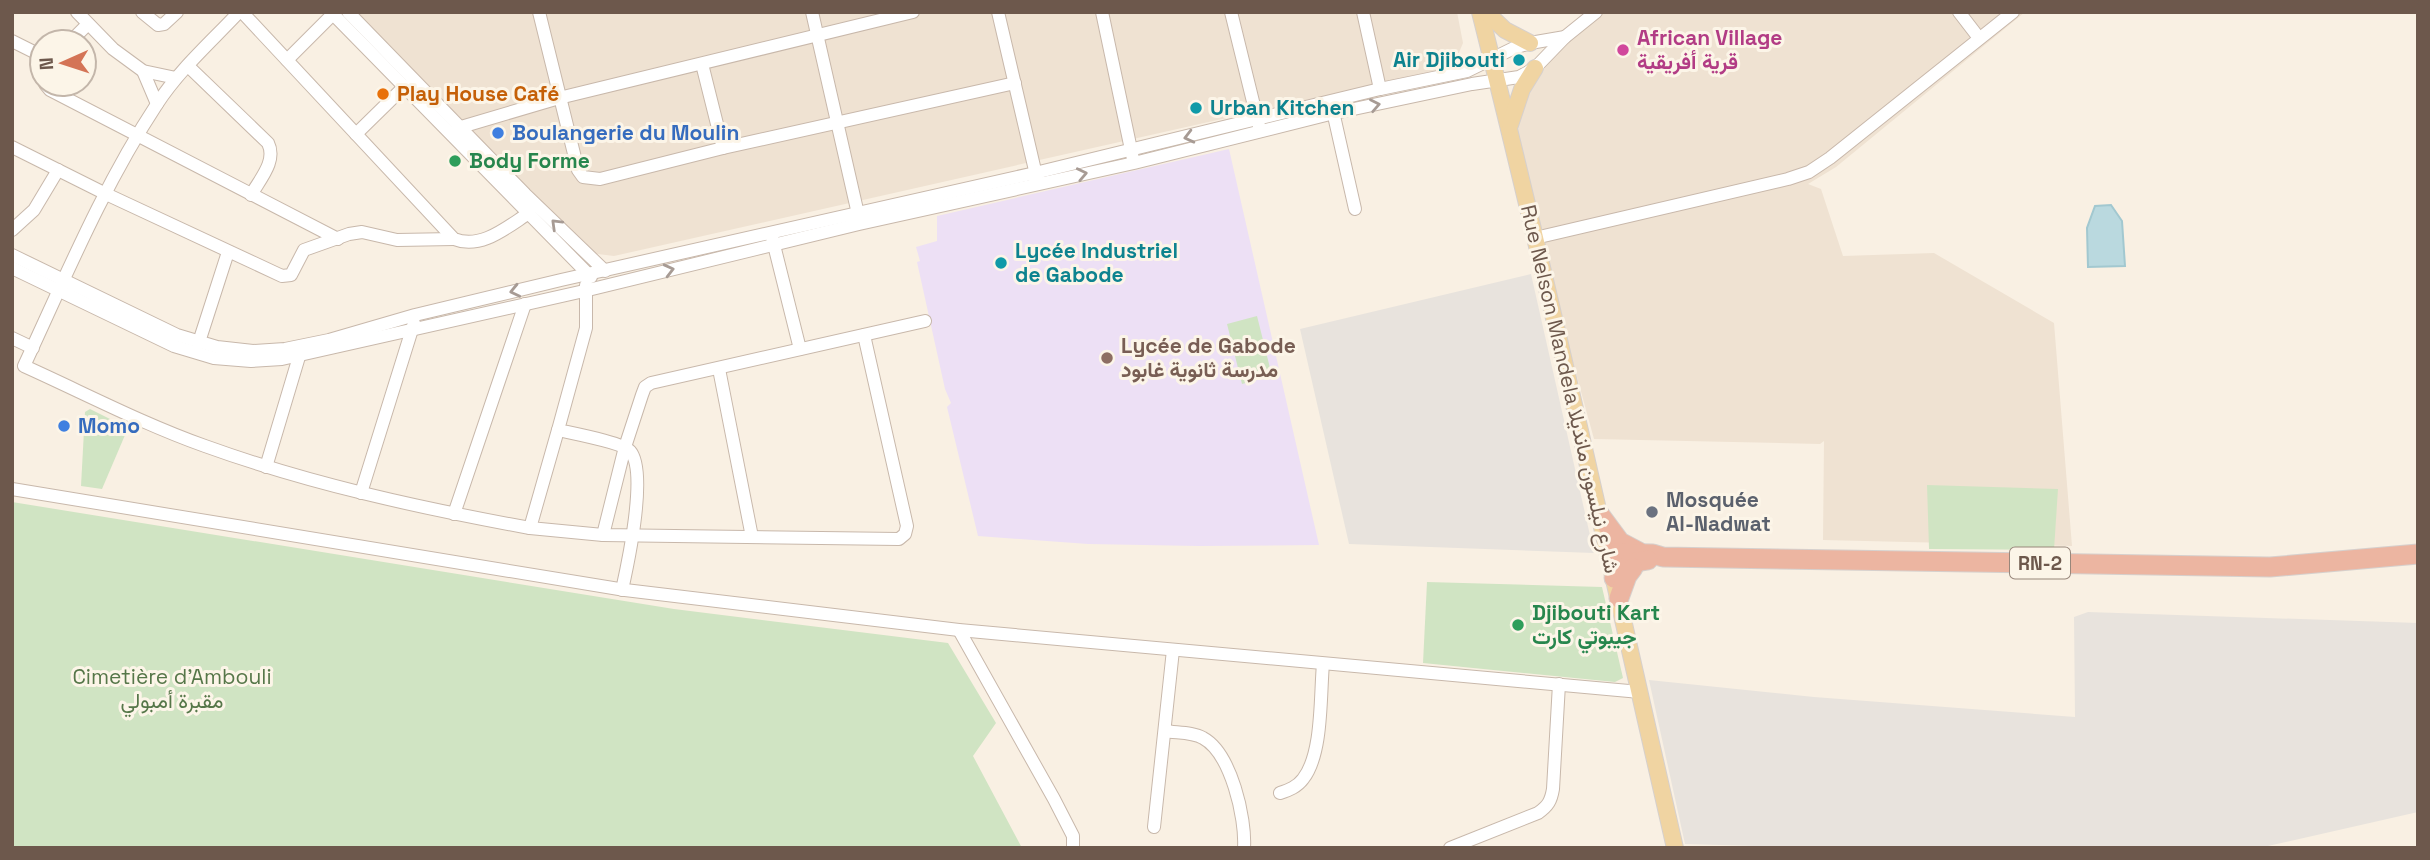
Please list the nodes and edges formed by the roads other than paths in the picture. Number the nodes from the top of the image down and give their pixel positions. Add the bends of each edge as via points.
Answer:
1 (142, 12) edge
2 (177, 12) edge
3 (240, 12) edge
4 (348, 12) edge
5 (538, 12) edge
6 (812, 12) edge
7 (913, 12) edge
8 (998, 12) edge
9 (1102, 12) edge
10 (1231, 12) edge
11 (1363, 12) edge
12 (1480, 12) edge
13 (1486, 12) edge
14 (1597, 12) edge
15 (1959, 12) edge
16 (2013, 12) edge
17 (78, 13) edge
18 (332, 13) edge
19 (88, 24) junction
20 (84, 28) edge
21 (816, 34) junction
22 (1565, 37) junction
23 (1979, 38) junction
24 (12, 41) edge
25 (1530, 43) junction
26 (28, 49) edge
27 (287, 60) junction
28 (1492, 60) junction
29 (702, 64) junction
30 (188, 66) junction
31 (1535, 68) junction
32 (143, 71) junction
33 (176, 78) junction
34 (1497, 80) junction
35 (1015, 83) junction
36 (405, 86) junction
37 (1380, 89) junction
38 (65, 98) edge
39 (559, 98) junction
40 (157, 104) junction
41 (1332, 107) junction
42 (836, 122) junction
43 (1259, 126) junction
44 (1509, 127) junction
45 (457, 130) junction
46 (356, 134) junction
47 (137, 137) junction
48 (12, 147) edge
49 (723, 148) junction
50 (1133, 157) junction
51 (58, 170) junction
52 (1037, 179) junction
53 (106, 194) junction
54 (251, 195) junction
55 (1355, 209) dead end
56 (529, 213) junction
57 (858, 214) junction
58 (12, 230) edge
59 (1535, 238) junction
60 (338, 239) junction
61 (772, 239) junction
62 (454, 240) junction
63 (228, 252) junction
64 (12, 255) edge
65 (572, 258) junction
66 (12, 268) edge
67 (605, 271) junction
68 (588, 275) junction
69 (561, 280) junction
70 (61, 286) junction
71 (603, 286) junction
72 (584, 291) junction
73 (525, 304) junction
74 (415, 315) junction
75 (925, 321) dead end
76 (413, 329) junction
77 (371, 333) junction
78 (864, 335) junction
79 (12, 338) edge
80 (199, 342) junction
81 (33, 348) junction
82 (800, 349) junction
83 (301, 350) junction
84 (719, 369) junction
85 (558, 430) junction
86 (625, 447) junction
87 (266, 467) junction
88 (12, 489) edge
89 (361, 493) junction
90 (454, 514) junction
91 (1600, 515) junction
92 (530, 528) junction
93 (603, 536) junction
94 (633, 536) junction
95 (752, 537) junction
96 (1609, 553) junction
97 (2418, 554) edge
98 (1651, 557) junction
99 (1615, 578) junction
100 (622, 590) junction
101 (1619, 598) junction
102 (959, 630) junction
103 (1173, 650) junction
104 (1322, 664) junction
105 (1559, 684) junction
106 (1640, 692) junction
107 (1165, 732) junction
108 (1280, 793) dead end
109 (1154, 828) dead end
110 (1246, 847) edge
111 (1073, 848) edge
112 (1450, 848) edge
113 (1675, 848) edge

1 - 2 street via 158,25
3 - 27 street
3 - 30 street
4 - 45 street
5 - 39 street
6 - 21 street
7 - 21 street
8 - 35 street
9 - 50 street
10 - 43 street
11 - 37 street
12 - 28 main road, Rue Nelson Mandela شارع نيلسون مانديلا
13 - 25 main road via 1505,30
14 - 22 street
15 - 23 street
16 - 23 street
17 - 19 street
18 - 27 street
18 - 36 street
19 - 20 street
19 - 32 street
21 - 29 street
21 - 42 street
22 - 25 street
22 - 31 street
23 - 59 street via 1810,172
24 - 26 street
25 - 28 street
27 - 46 street
28 - 34 main road, Rue Nelson Mandela شارع نيلسون مانديلا
28 - 37 street via 1467,71
29 - 39 street
29 - 49 street
30 - 33 street
30 - 54 street via 272,151
31 - 34 street via 1519,77
31 - 44 main road
32 - 33 street
32 - 40 street
33 - 40 street
41 -> 34 street
34 - 44 main road, Rue Nelson Mandela شارع نيلسون مانديلا
35 - 42 street
35 - 52 street
36 - 45 street
36 - 46 street
37 - 41 street
38 - 47 street
39 - 45 street
39 - 49 street via 583,177 600,179
40 - 47 street
41 - 43 street
41 - 55 street
42 - 49 street
42 - 57 street
43 - 50 street
44 - 59 main road, Rue Nelson Mandela شارع نيلسون مانديلا
45 - 56 street
67 -> 45 street
46 - 62 street
47 - 53 street
47 - 54 street
48 - 51 street
50 - 52 street
51 - 53 street
51 - 58 street via 34,210
52 - 57 street
52 - 61 street
53 - 63 street
53 - 70 street
54 - 60 street
56 - 62 street via 488,238 474,243
56 - 65 street
57 - 61 street
59 - 91 main road, Rue Nelson Mandela شارع نيلسون مانديلا
60 - 62 street via 362,232 397,240
60 - 63 street via 304,250 291,275 282,276
61 - 67 street
71 -> 61 street
61 - 82 street
63 - 80 street
64 - 70 street
65 - 68 street
65 - 69 street via 573,269
66 - 70 street
67 - 68 street
67 - 71 street
68 - 69 street
68 - 71 street
68 - 72 street
69 -> 74 street
70 - 80 street
70 - 81 street
70 - 83 street via 174,346 215,358 251,361
71 - 72 street
72 - 73 street
72 - 85 street via 586,328
73 - 76 street
73 - 90 street
74 - 76 street
74 - 77 street
75 - 78 street
76 - 77 street
76 - 89 street
77 - 83 street
78 - 82 street
78 - 95 street via 907,526 905,534 891,540
79 - 81 street
80 - 83 street via 253,351
81 - 87 street via 24,366 202,446
82 - 84 street
83 - 87 street
84 - 86 street via 645,387
84 - 95 street
85 - 86 street
85 - 92 street
86 - 93 street
86 - 94 street via 635,466
87 - 89 street
88 - 100 street
89 - 90 street
90 - 92 street
91 - 96 main road, Rue Nelson Mandela شارع نيلسون مانديلا
91 - 98 highway via 1620,542
92 - 93 street
93 - 94 street
94 - 95 street
94 - 100 street
96 - 98 highway, RN-2
96 - 99 main road, Rue Nelson Mandela شارع نيلسون مانديلا
97 - 98 highway, RN-2 via 2270,566
98 - 99 highway, RN-2 via 1630,563
98 - 101 highway via 1627,576
99 - 101 main road, Rue Nelson Mandela شارع نيلسون مانديلا
100 - 102 street
101 - 106 main road, Rue Nelson Mandela شارع نيلسون مانديلا
102 - 103 street
102 - 111 street via 1054,799 1073,836
103 - 104 street
103 - 107 street
104 - 105 street
104 - 108 street via 1316,750 1298,784
105 - 106 street
105 - 112 street via 1552,800 1527,817
106 - 113 main road, Rue Nelson Mandela شارع نيلسون مانديلا
107 - 109 street
107 - 110 street via 1200,736 1222,756 1239,804

